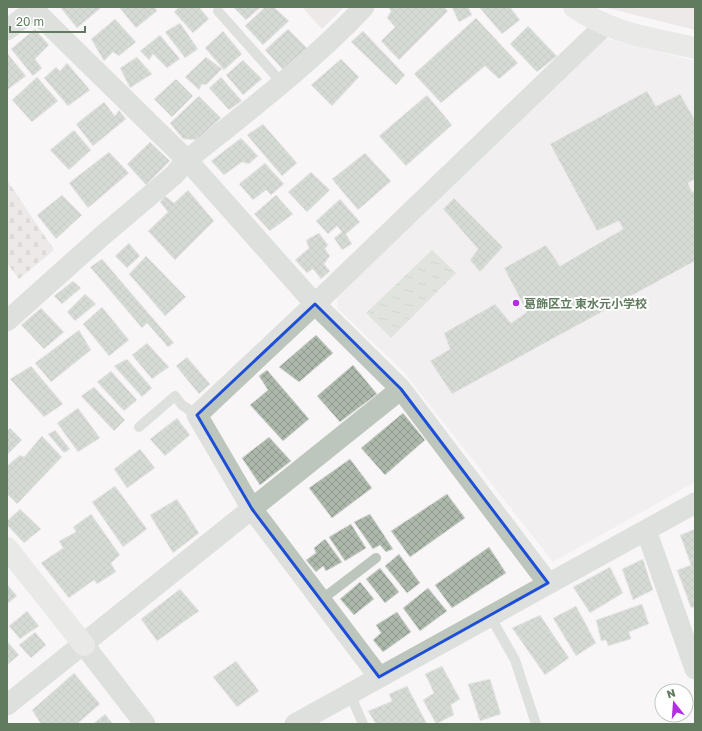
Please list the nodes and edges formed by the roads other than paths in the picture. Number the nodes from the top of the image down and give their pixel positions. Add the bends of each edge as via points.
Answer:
1 (364, 7) edge
2 (574, 7) edge
3 (35, 8) edge
4 (218, 11) dead end
5 (605, 25) junction
6 (7, 30) edge
7 (695, 48) edge
8 (282, 83) junction
9 (187, 160) junction
10 (315, 304) junction
11 (7, 321) edge
12 (401, 389) junction
13 (197, 415) junction
14 (139, 427) dead end
15 (695, 503) edge
16 (252, 509) junction
17 (646, 530) junction
18 (7, 548) edge
19 (376, 558) dead end
20 (548, 583) junction
21 (321, 600) junction
22 (490, 616) junction
23 (84, 645) junction
24 (695, 669) edge
25 (379, 677) junction
26 (350, 694) junction
27 (7, 706) edge
28 (144, 724) edge
29 (295, 724) edge
30 (363, 724) edge
31 (536, 724) edge

1 - 8 street via 338,34
2 - 5 street
3 - 6 street
3 - 9 street
4 - 8 lane
5 - 7 street via 633,35
5 - 10 street
8 - 9 street
9 - 10 street
9 - 11 street via 174,176
10 - 12 street
10 - 13 street
12 - 16 street
12 - 20 street
13 - 14 lane via 182,405 175,396
13 - 16 street
15 - 17 street
16 - 21 street
16 - 23 street
17 - 20 street
17 - 24 street
18 - 23 street
19 - 21 lane
20 - 22 street
21 - 25 street
22 - 25 street
22 - 31 lane via 515,660
23 - 27 street
23 - 28 street
25 - 26 street
26 - 29 street
26 - 30 lane

